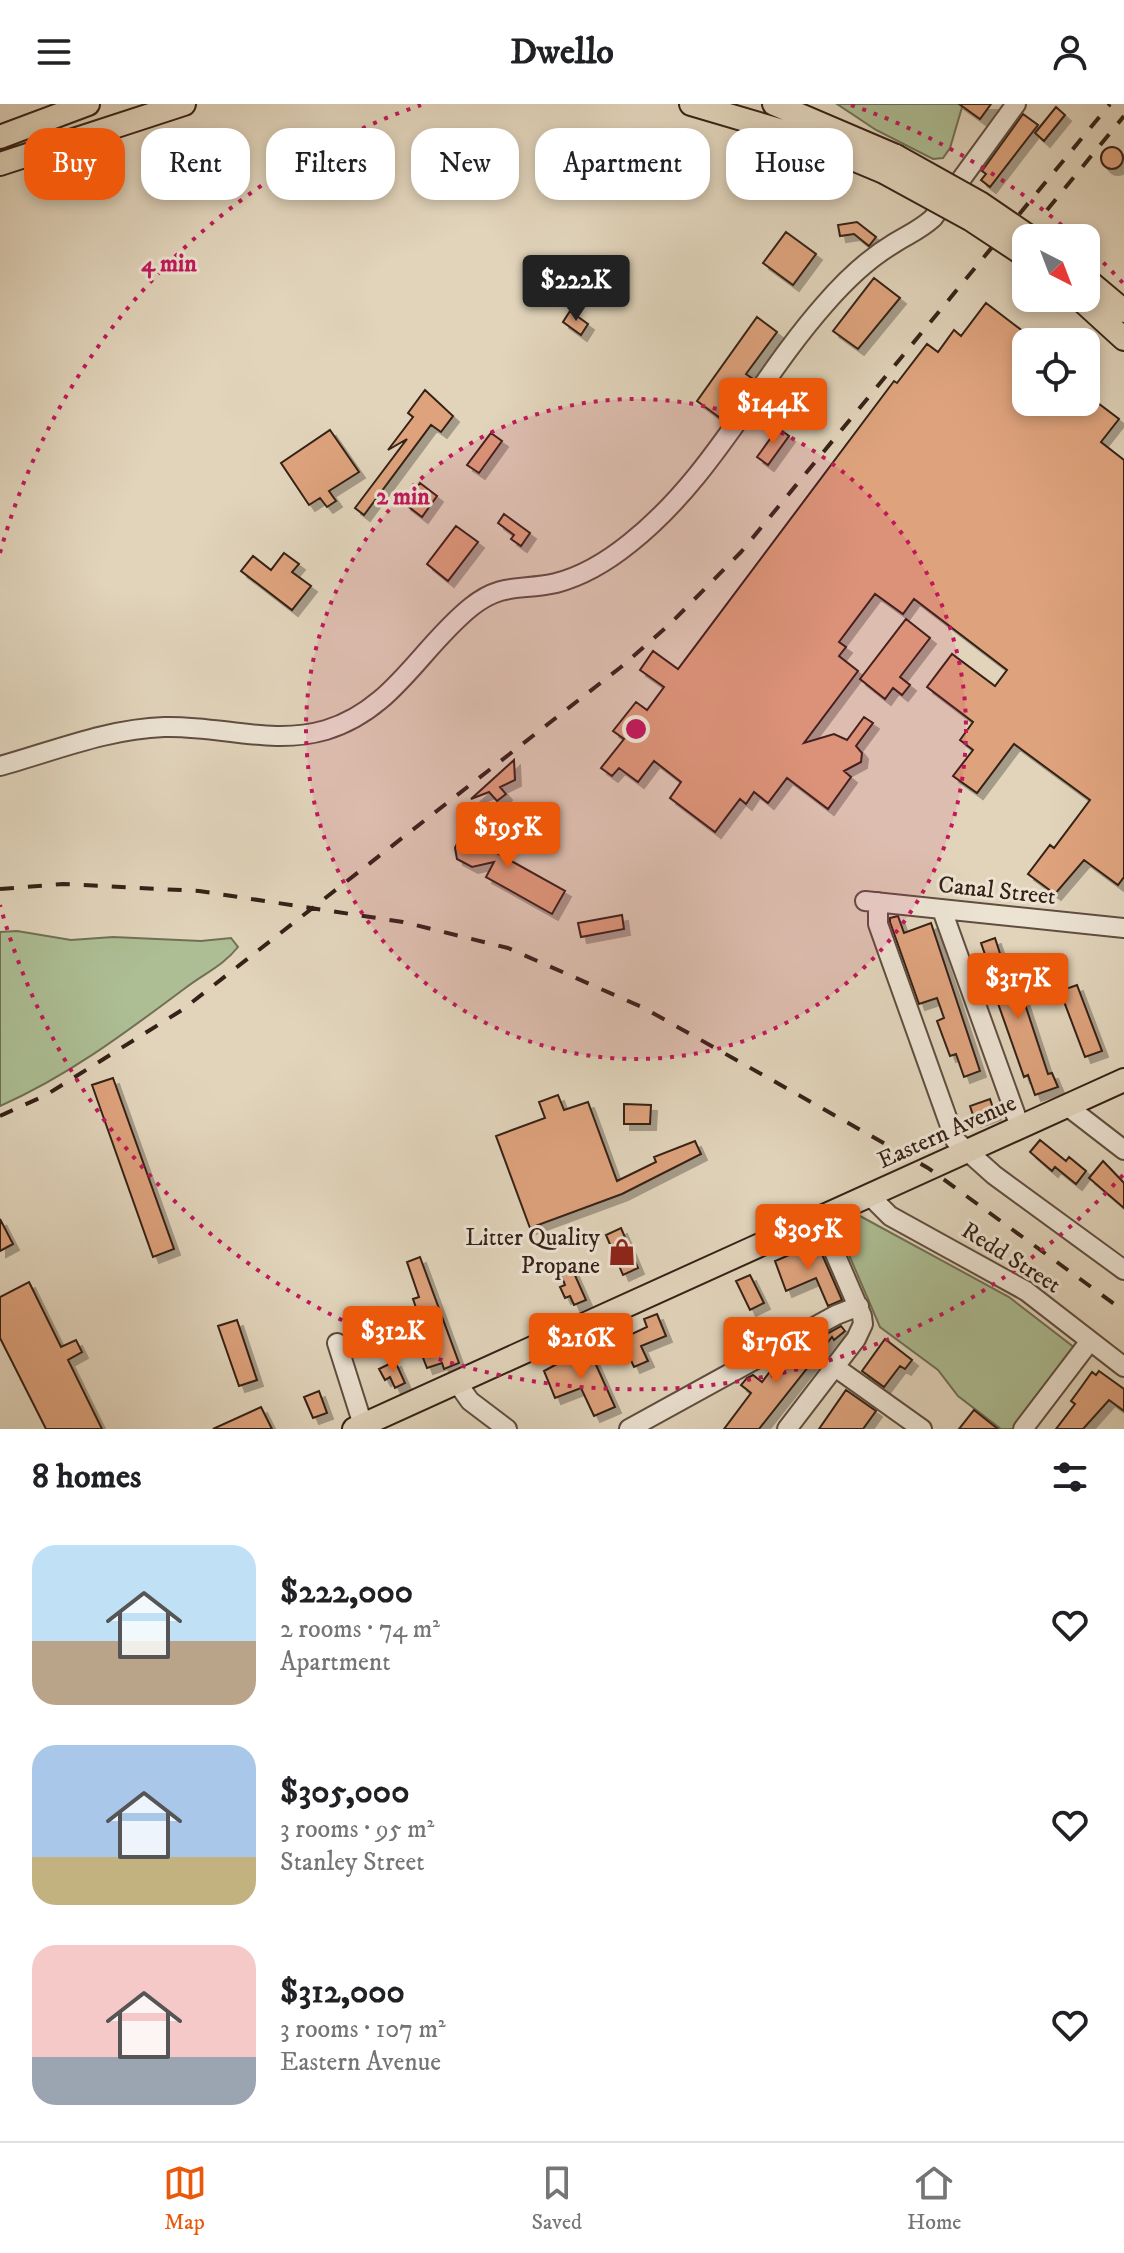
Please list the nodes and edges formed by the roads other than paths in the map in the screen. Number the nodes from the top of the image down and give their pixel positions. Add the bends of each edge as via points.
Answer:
1 (88, 104) edge
2 (95, 104) edge
3 (184, 104) edge
4 (691, 104) edge
5 (774, 104) edge
6 (1016, 104) edge
7 (103, 128) joint
8 (0, 137) edge
9 (24, 156) edge
10 (0, 164) edge
11 (890, 164) junction
12 (1012, 225) edge
13 (1012, 247) edge
14 (1100, 291) edge
15 (1124, 311) edge
16 (1094, 312) edge
17 (1124, 339) edge
18 (0, 766) edge
19 (942, 910) junction
20 (1124, 928) edge
21 (1124, 1080) edge
22 (1067, 1106) junction
23 (1020, 1127) junction
24 (1124, 1150) edge
25 (967, 1151) junction
26 (870, 1196) junction
27 (820, 1219) junction
28 (1124, 1270) edge
29 (859, 1306) junction
30 (1090, 1341) junction
31 (337, 1343) dead end
32 (835, 1367) junction
33 (1124, 1367) edge
34 (458, 1384) junction
35 (655, 1424) edge
36 (358, 1427) edge
37 (913, 1427) edge
38 (507, 1429) edge
39 (629, 1429) edge
40 (787, 1429) edge
41 (1023, 1429) edge

1 - 8 main road
2 - 7 street
3 - 7 main road
4 - 11 main road
5 - 11 main road
6 - 18 street via 933,218 892,244 825,304 672,504 630,543 591,569 559,582 493,591 470,608 387,697 359,719 325,731 287,738 193,726 131,729
9 - 10 main road
11 - 12 main road, bridge via 980,203
11 - 13 main road, bridge
14 - 15 main road
16 - 17 main road
19 - 20 street, Canal Street
19 - 23 street
19 - 25 street, Canal Street via 872,901 955,1140
21 - 22 main road, Eastern Avenue
22 - 23 main road, Eastern Avenue
22 - 24 street
23 - 25 main road, Eastern Avenue
25 - 26 main road, Eastern Avenue
25 - 28 street
26 - 27 main road, Eastern Avenue
26 - 30 street, Redd Street via 890,1216 1002,1275
27 - 29 street
27 - 34 main road, Eastern Avenue
29 - 32 street via 863,1324
29 - 35 street
30 - 33 street, Redd Street
30 - 41 street
31 - 36 street
32 - 37 street
32 - 40 street
34 - 36 main road, Eastern Avenue
34 - 38 street via 470,1401
35 - 39 street

